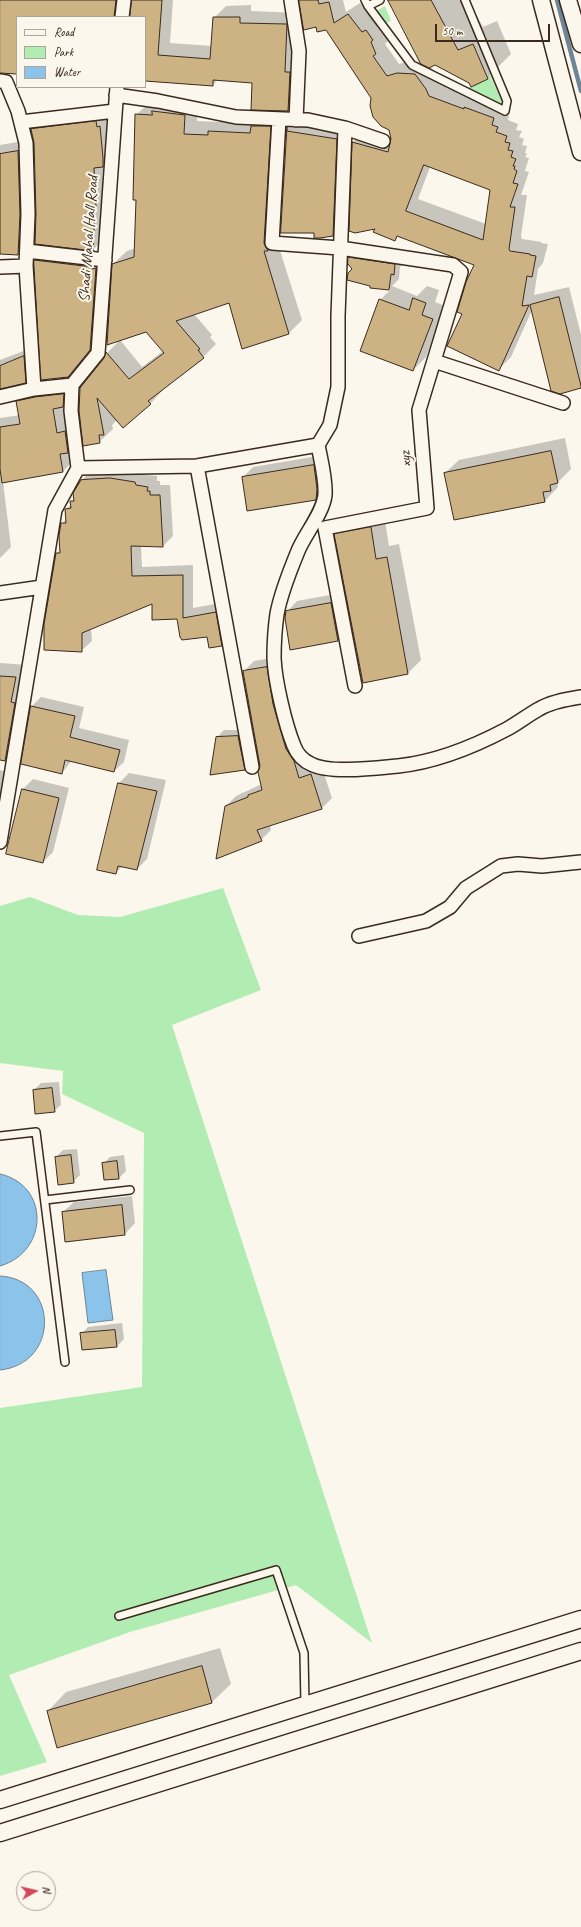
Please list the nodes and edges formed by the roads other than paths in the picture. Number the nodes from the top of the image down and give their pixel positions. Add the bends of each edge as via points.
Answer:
1 (124, 0) edge
2 (291, 0) edge
3 (380, 0) edge
4 (464, 0) edge
5 (541, 0) edge
6 (568, 0) edge
7 (366, 3) edge
8 (122, 16) edge
9 (581, 44) edge
10 (0, 81) edge
11 (116, 91) edge
12 (115, 111) junction
13 (279, 119) junction
14 (296, 120) junction
15 (21, 122) junction
16 (345, 128) junction
17 (383, 141) dead end
18 (581, 152) edge
19 (340, 248) junction
20 (27, 251) junction
21 (104, 260) junction
22 (26, 266) junction
23 (0, 267) edge
24 (434, 361) junction
25 (72, 385) junction
26 (34, 389) junction
27 (0, 397) edge
28 (563, 403) dead end
29 (318, 445) junction
30 (197, 466) junction
31 (78, 468) junction
32 (42, 587) junction
33 (0, 593) edge
34 (355, 686) dead end
35 (581, 697) edge
36 (252, 767) dead end
37 (0, 842) edge
38 (581, 862) edge
39 (359, 936) dead end
40 (0, 1136) edge
41 (130, 1190) dead end
42 (45, 1200) junction
43 (65, 1362) dead end
44 (119, 1616) dead end
45 (581, 1619) edge
46 (581, 1651) edge
47 (305, 1705) junction
48 (0, 1800) edge
49 (0, 1833) edge

1 - 8 street
2 - 14 street via 299,51
3 - 7 lane
4 - 7 lane via 507,101 505,112 412,65
5 - 18 street
6 - 9 street
10 - 15 street via 6,82
11 - 12 street, Shadi Mahal Hall Road
11 - 13 street via 236,117
12 - 15 street
12 - 21 street, Shadi Mahal Hall Road
13 - 14 street
13 - 19 street via 272,243
14 - 16 street
15 - 20 street via 26,143
16 - 17 street
16 - 19 street
19 - 24 street, xyz via 453,265 460,272
19 - 29 street via 338,387 330,425
20 - 21 street
20 - 22 street
21 - 25 street, Shadi Mahal Hall Road via 98,353
22 - 23 street
22 - 26 street
24 - 28 street
24 - 34 street, xyz via 420,410 427,508 325,528
25 - 26 street
25 - 31 street via 71,411
26 - 27 street
29 - 30 street
29 - 35 street via 325,496 298,551 278,612 274,650 284,714 294,748 301,757 323,769 398,766 425,761 456,753 507,729 540,708
30 - 31 street
30 - 36 street
31 - 32 street via 55,510
32 - 33 street
32 - 37 street
38 - 39 street via 542,866 501,866 466,888 450,907 426,921
40 - 42 lane via 36,1132
41 - 42 lane
42 - 43 lane
44 - 47 lane via 276,1570 304,1653
45 - 47 street
46 - 49 street
47 - 48 street

